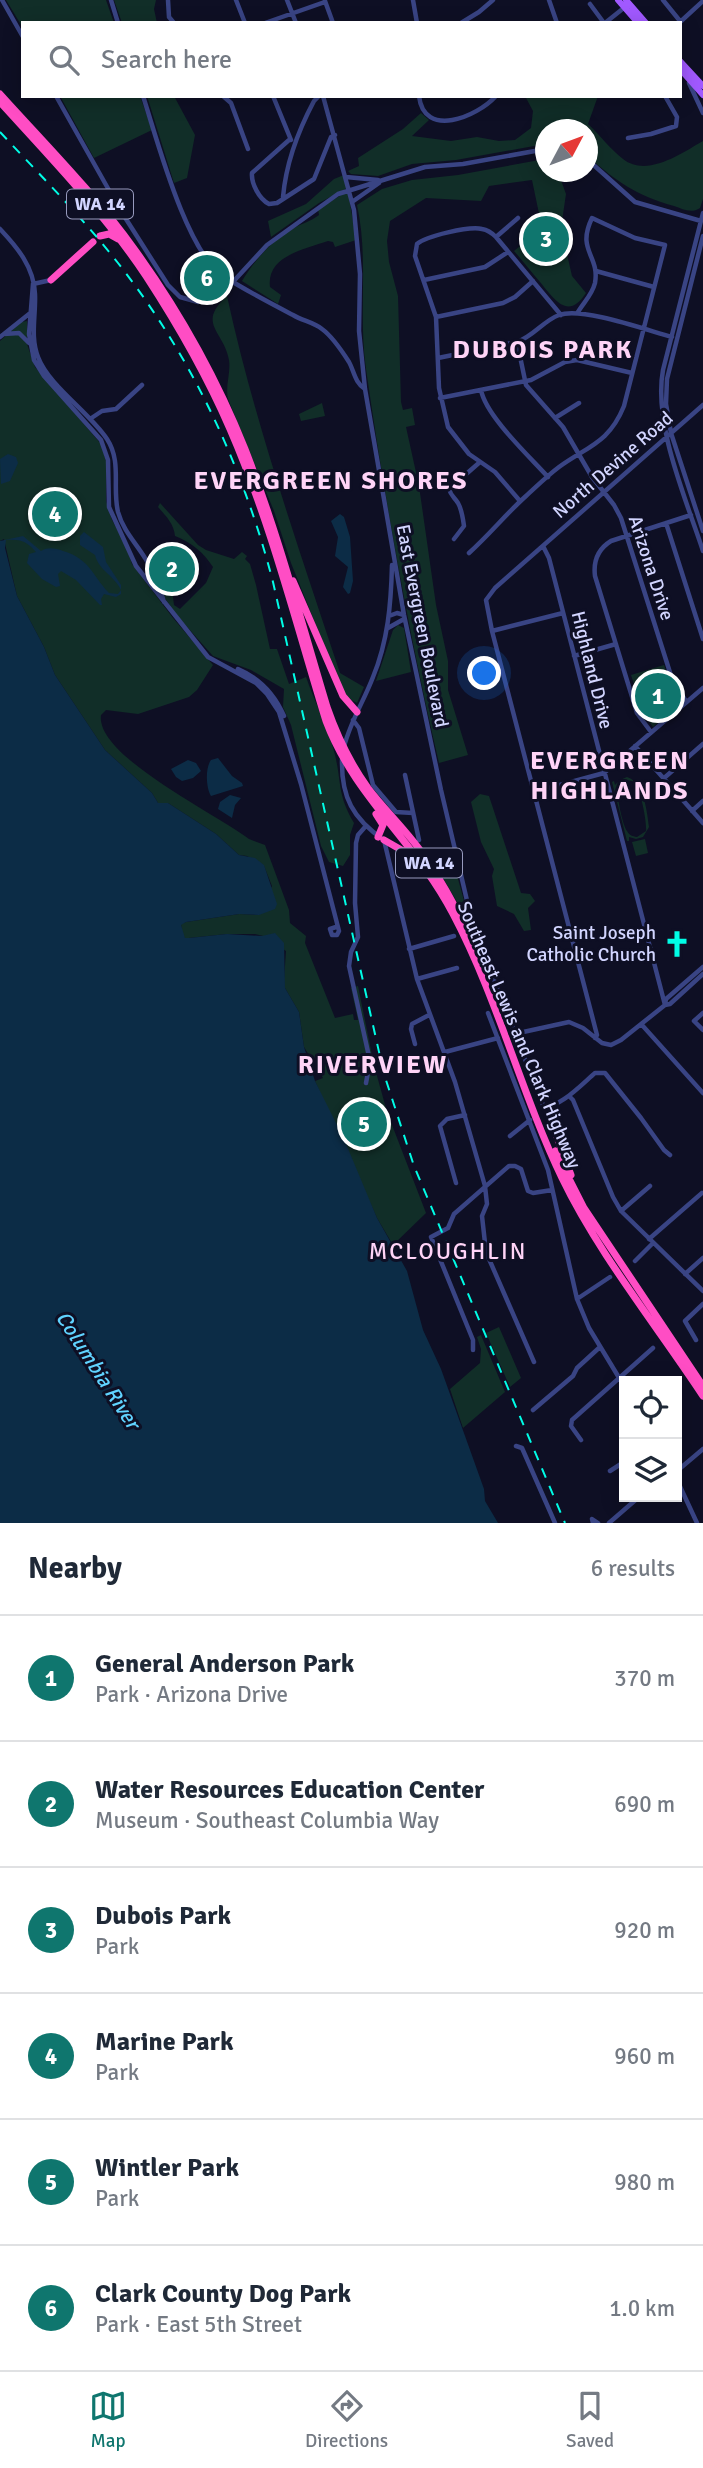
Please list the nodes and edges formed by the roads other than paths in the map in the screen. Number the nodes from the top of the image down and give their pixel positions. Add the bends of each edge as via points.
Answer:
1 (2, 0) edge
2 (111, 0) edge
3 (169, 0) edge
4 (236, 0) edge
5 (287, 0) edge
6 (413, 0) edge
7 (493, 0) edge
8 (549, 0) edge
9 (618, 0) edge
10 (663, 0) edge
11 (325, 1) edge
12 (703, 1) edge
13 (590, 4) dead end
14 (625, 4) edge
15 (292, 13) junction
16 (473, 20) edge
17 (117, 21) edge
18 (172, 21) edge
19 (244, 21) edge
20 (270, 21) edge
21 (295, 21) edge
22 (332, 21) edge
23 (417, 21) edge
24 (556, 21) edge
25 (603, 21) edge
26 (606, 21) edge
27 (637, 21) edge
28 (644, 21) edge
29 (679, 21) edge
30 (681, 21) edge
31 (21, 33) edge
32 (682, 63) edge
33 (682, 71) edge
34 (682, 72) edge
35 (703, 86) edge
36 (0, 94) edge
37 (703, 95) edge
38 (57, 98) edge
39 (144, 98) edge
40 (225, 98) edge
41 (274, 98) edge
42 (319, 98) edge
43 (322, 98) edge
44 (420, 98) edge
45 (494, 98) edge
46 (666, 98) edge
47 (0, 102) edge
48 (703, 113) edge
49 (335, 135) junction
50 (628, 138) dead end
51 (292, 141) junction
52 (248, 149) dead end
53 (535, 151) edge
54 (598, 170) edge
55 (346, 177) junction
56 (382, 181) junction
57 (283, 198) junction
58 (351, 199) junction
59 (703, 213) edge
60 (518, 218) dead end
61 (701, 221) junction
62 (0, 229) edge
63 (703, 236) edge
64 (496, 237) junction
65 (122, 242) junction
66 (508, 251) junction
67 (596, 271) junction
68 (51, 280) joint
69 (424, 280) junction
70 (533, 281) junction
71 (234, 283) junction
72 (33, 284) junction
73 (653, 287) junction
74 (578, 312) junction
75 (32, 314) junction
76 (561, 315) junction
77 (436, 317) junction
78 (643, 329) junction
79 (2, 336) edge
80 (674, 337) junction
81 (517, 342) junction
82 (30, 344) junction
83 (438, 358) junction
84 (632, 373) junction
85 (525, 381) junction
86 (142, 385) dead end
87 (59, 389) junction
88 (365, 389) junction
89 (481, 390) junction
90 (440, 398) junction
91 (579, 403) dead end
92 (703, 405) edge
93 (555, 418) junction
94 (88, 420) junction
95 (669, 435) junction
96 (579, 455) junction
97 (480, 462) junction
98 (548, 477) junction
99 (603, 492) junction
100 (520, 501) junction
101 (694, 514) junction
102 (666, 523) junction
103 (271, 524) junction
104 (703, 531) edge
105 (627, 535) junction
106 (454, 539) dead end
107 (542, 546) junction
108 (140, 551) junction
109 (703, 551) edge
110 (469, 553) dead end
111 (132, 556) junction
112 (393, 557) junction
113 (151, 569) junction
114 (143, 574) junction
115 (164, 603) junction
116 (563, 613) junction
117 (389, 616) junction
118 (404, 617) junction
119 (388, 628) junction
120 (492, 631) junction
121 (703, 639) edge
122 (616, 644) junction
123 (574, 656) junction
124 (703, 688) edge
125 (686, 701) junction
126 (357, 712) junction
127 (353, 720) junction
128 (651, 732) junction
129 (703, 744) edge
130 (635, 746) junction
131 (604, 773) junction
132 (405, 775) dead end
133 (663, 779) junction
134 (355, 780) junction
135 (534, 792) junction
136 (703, 801) edge
137 (692, 811) junction
138 (413, 813) junction
139 (703, 823) edge
140 (365, 827) junction
141 (381, 838) junction
142 (419, 840) dead end
143 (393, 846) junction
144 (385, 851) junction
145 (446, 901) junction
146 (336, 927) dead end
147 (454, 936) dead end
148 (409, 949) junction
149 (703, 967) edge
150 (457, 968) dead end
151 (703, 974) edge
152 (417, 979) junction
153 (664, 1005) junction
154 (488, 1013) dead end
155 (703, 1013) edge
156 (429, 1015) junction
157 (642, 1025) junction
158 (703, 1030) edge
159 (514, 1034) junction
160 (498, 1038) junction
161 (595, 1038) junction
162 (415, 1044) dead end
163 (445, 1052) junction
164 (366, 1083) dead end
165 (703, 1093) edge
166 (569, 1096) junction
167 (545, 1107) junction
168 (465, 1115) junction
169 (530, 1120) junction
170 (510, 1136) dead end
171 (670, 1155) dead end
172 (456, 1183) dead end
173 (485, 1186) junction
174 (650, 1186) dead end
175 (552, 1189) junction
176 (702, 1193) edge
177 (584, 1208) junction
178 (621, 1211) junction
179 (651, 1241) junction
180 (703, 1258) edge
181 (635, 1261) dead end
182 (685, 1274) junction
183 (610, 1277) dead end
184 (703, 1291) edge
185 (577, 1299) junction
186 (703, 1304) edge
187 (696, 1340) dead end
188 (600, 1347) junction
189 (653, 1348) dead end
190 (473, 1350) dead end
191 (534, 1362) dead end
192 (620, 1376) edge
193 (619, 1377) joint
194 (703, 1386) edge
195 (703, 1396) edge
196 (534, 1410) dead end
197 (581, 1440) dead end
198 (516, 1446) dead end
199 (703, 1449) edge
200 (619, 1465) edge
201 (682, 1467) edge
202 (610, 1471) dead end
203 (682, 1491) edge
204 (633, 1502) edge
205 (703, 1518) edge
206 (555, 1523) edge
207 (609, 1523) edge
208 (697, 1523) edge

1 - 31 street
2 - 17 street
3 - 18 street
4 - 19 street
5 - 15 street
6 - 23 street
7 - 16 street
8 - 24 street
9 - 14 main road
10 - 29 street
11 - 15 street
11 - 22 street
12 - 30 street
13 - 25 street
14 - 26 street
14 - 27 main road
14 - 28 main road
15 - 20 street
15 - 21 street
32 - 35 main road
33 - 37 main road
34 - 48 street
36 - 103 highway, Southeast Lewis and Clark Highway / WA 14 via 103,208 163,291 228,412
38 - 71 street via 172,290 184,299 204,302 219,297
39 - 71 street via 186,219 213,267
40 - 52 street
41 - 51 street
42 - 51 street
43 - 49 street, East Evergreen Boulevard
44 - 45 street via 423,110 440,120 462,118
46 - 50 street via 677,117 676,126
47 - 65 highway, Southeast Lewis and Clark Highway / WA 14
49 - 55 street, East Evergreen Boulevard
49 - 57 street via 314,180
51 - 57 street
51 - 57 street via 256,167 251,176 264,201 273,204
53 - 56 street via 425,167
54 - 61 street via 635,202
55 - 56 street
55 - 58 street, East Evergreen Boulevard
56 - 58 street
56 - 71 street via 338,194 295,223 267,245
58 - 88 street, East Evergreen Boulevard
59 - 61 street
60 - 64 street
61 - 80 street
62 - 72 street via 22,255
63 - 80 street
64 - 66 street
64 - 69 street via 475,228 425,238 417,244 415,256
65 - 68 highway via 109,234 97,239
65 - 134 highway, Southeast Lewis and Clark Highway / WA 14 via 171,316 230,429 256,496 326,721
66 - 69 street via 485,267
66 - 70 street
67 - 73 street
67 - 73 street via 585,242 592,218 622,233 665,245
67 - 74 street via 592,292
68 - 72 street
69 - 77 street
70 - 76 street
70 - 77 street via 503,303
71 - 88 street via 323,329
72 - 75 street
73 - 78 street
74 - 76 street
74 - 78 street
75 - 79 street
75 - 82 street
75 - 87 street via 38,357
76 - 81 street
77 - 83 street
78 - 80 street
78 - 84 street
79 - 82 street via 20,334
80 - 95 street via 660,393 662,420
81 - 83 street
81 - 85 street, Arizona Drive
82 - 87 street via 38,367
83 - 90 street
84 - 85 street via 577,359
84 - 96 street via 616,422
85 - 89 street
85 - 93 street, Arizona Drive
86 - 94 street via 116,409
87 - 94 street
88 - 112 street, East Evergreen Boulevard
89 - 90 street
89 - 98 street via 491,412
90 - 97 street via 451,433
91 - 93 street
92 - 95 street, North Devine Road
93 - 96 street, Arizona Drive
94 - 108 street via 106,438 114,455 118,512
94 - 111 street via 106,451 109,507
95 - 99 street, North Devine Road
95 - 101 street
96 - 98 street
96 - 99 street, Arizona Drive
97 - 100 street
97 - 106 street via 449,489 460,505 464,526
98 - 100 street
99 - 105 street, Arizona Drive
99 - 107 street, North Devine Road
100 - 110 street
101 - 102 street
101 - 104 street
101 - 109 street
102 - 105 street
102 - 121 street
103 - 126 highway via 339,688
103 - 177 highway, Southeast Lewis and Clark Highway / WA 14 via 340,741 455,905 550,1138
105 - 122 street via 604,545 594,568
105 - 125 street, Arizona Drive via 673,682
107 - 116 street, Highland Drive
107 - 120 street, North Devine Road via 486,600
108 - 111 street
108 - 113 street
111 - 114 street
112 - 117 street
112 - 118 street, East Evergreen Boulevard
113 - 114 street
113 - 115 street
114 - 115 street
115 - 146 street via 211,660 256,683 279,712 302,784
116 - 120 street
116 - 123 street, Highland Drive
117 - 118 street via 397,613
117 - 119 street
118 - 119 street
118 - 159 street, East Evergreen Boulevard via 467,907
119 - 126 street via 373,679
120 - 135 street
122 - 123 street
122 - 128 street via 637,713
123 - 131 street, Highland Drive
124 - 125 street
125 - 128 street
126 - 127 street
127 - 138 street via 373,785 396,812
127 - 140 street via 343,752 343,775 351,807
128 - 130 street
129 - 133 street
130 - 131 street
130 - 133 street
131 - 135 street
131 - 153 street, Highland Drive
132 - 138 street
133 - 137 street
134 - 141 highway via 382,822
134 - 145 highway, Southeast Lewis and Clark Highway / WA 14
135 - 161 street
136 - 137 street
137 - 139 street
138 - 142 street
140 - 141 street
140 - 164 street via 356,843 358,937 349,966 370,1061
141 - 143 highway
141 - 144 street
143 - 144 highway
143 - 145 highway via 412,858
144 - 148 street
145 - 195 highway, Southeast Lewis and Clark Highway / WA 14 via 564,1182
147 - 148 street
148 - 152 street
149 - 153 street
150 - 152 street
151 - 153 street
152 - 156 street
153 - 157 street
154 - 160 street
155 - 158 street via 694,1021
156 - 162 street via 412,1024
156 - 163 street
157 - 161 street via 611,1045
157 - 165 street
159 - 161 street via 569,1022
159 - 167 street, East Evergreen Boulevard
160 - 163 street
160 - 169 street
163 - 168 street
166 - 167 street
166 - 171 street via 595,1073 605,1073
166 - 178 street
167 - 177 highway
168 - 172 street via 447,1119 440,1126
168 - 173 street
169 - 170 street
169 - 175 street
173 - 175 street via 515,1166 521,1169 528,1191
173 - 190 street via 454,1214 448,1228 431,1239 473,1340
173 - 191 street via 486,1252
174 - 178 street
175 - 185 street
176 - 179 street
177 - 194 highway, Southeast Lewis and Clark Highway / WA 14
178 - 179 street
179 - 181 street
179 - 182 street
180 - 182 street
182 - 184 street
183 - 185 street
185 - 188 street
186 - 187 street via 685,1321
188 - 193 street
188 - 196 street
189 - 192 street
193 - 197 street via 572,1420
198 - 206 street via 522,1448
199 - 201 street
200 - 202 street
203 - 208 street
204 - 207 street
205 - 208 street

